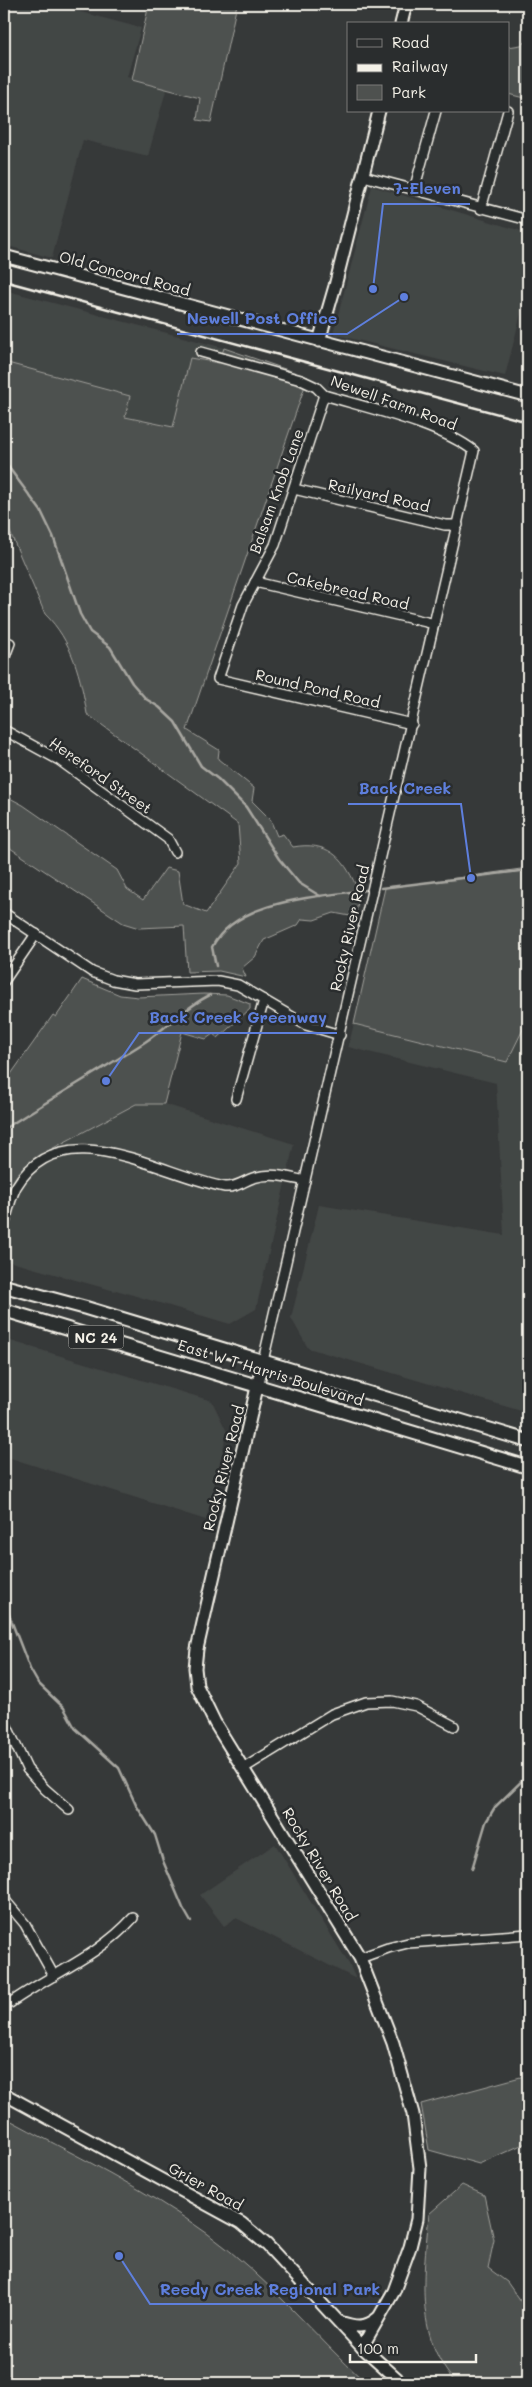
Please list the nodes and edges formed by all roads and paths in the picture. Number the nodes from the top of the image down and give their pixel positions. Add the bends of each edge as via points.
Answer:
1 (406, 4) edge
2 (402, 22) edge
3 (379, 112) edge
4 (436, 112) edge
5 (507, 112) edge
6 (363, 176) junction
7 (414, 190) junction
8 (481, 209) junction
9 (528, 220) edge
10 (4, 256) edge
11 (319, 341) junction
12 (201, 352) dead end
13 (324, 395) junction
14 (528, 396) edge
15 (294, 489) junction
16 (464, 496) joint
17 (458, 526) junction
18 (255, 582) junction
19 (435, 624) junction
20 (10, 643) dead end
21 (4, 659) edge
22 (218, 679) joint
23 (412, 724) junction
24 (4, 730) edge
25 (174, 852) dead end
26 (4, 913) edge
27 (36, 934) junction
28 (4, 981) edge
29 (264, 1000) junction
30 (340, 1035) junction
31 (236, 1099) dead end
32 (305, 1181) junction
33 (4, 1227) edge
34 (4, 1286) edge
35 (4, 1310) edge
36 (263, 1361) junction
37 (258, 1385) junction
38 (528, 1441) edge
39 (528, 1467) edge
40 (4, 1720) edge
41 (454, 1726) dead end
42 (244, 1768) junction
43 (69, 1810) dead end
44 (4, 1899) edge
45 (133, 1918) dead end
46 (528, 1934) edge
47 (360, 1958) junction
48 (54, 1976) junction
49 (10, 2003) dead end
50 (4, 2094) edge
51 (381, 2316) junction
52 (339, 2321) junction
53 (362, 2347) junction
54 (402, 2383) edge

1 - 2 street
3 - 6 street
4 - 7 street
5 - 8 street
6 - 7 street
6 - 11 street
7 - 8 street
8 - 9 street
10 - 11 street, Old Concord Road
11 - 14 street, Old Concord Road
12 - 13 street, Newell Farm Road via 301,380
13 - 15 street, Balsam Knob Lane
13 - 16 street, Newell Farm Road via 461,441 474,451
15 - 17 street, Railyard Road
15 - 18 street, Balsam Knob Lane via 275,546
16 - 17 street, Rocky River Road
17 - 19 street, Rocky River Road
18 - 19 street, Cakebread Road
18 - 22 street, Balsam Knob Lane via 243,605
19 - 23 street, Rocky River Road
20 - 21 street
22 - 23 street, Round Pond Road
23 - 30 street, Rocky River Road
24 - 25 street, Hereford Street via 59,760 168,839
26 - 27 street
27 - 28 street
27 - 29 street via 92,972 113,980 135,984 218,981 238,985
29 - 30 street via 306,1025
29 - 31 street
30 - 32 street, Rocky River Road
32 - 33 street via 270,1174 226,1187 123,1156 75,1149 42,1161 25,1175 16,1188
32 - 36 street, Rocky River Road
34 - 36 main road, East W T Harris Boulevard / NC 24
35 - 37 main road, East W T Harris Boulevard / NC 24
36 - 37 street, Rocky River Road
36 - 38 main road, East W T Harris Boulevard / NC 24
37 - 39 main road, East W T Harris Boulevard / NC 24
37 - 42 street, Rocky River Road via 203,1618 195,1668 203,1702
40 - 43 street via 27,1769
41 - 42 street via 416,1706 392,1701 366,1702 332,1714
42 - 47 street, Rocky River Road
44 - 48 street via 25,1924
45 - 48 street via 120,1933
46 - 47 street via 408,1944
47 - 51 street, Rocky River Road via 403,2075 413,2114 420,2168 417,2220 410,2247 400,2278
48 - 49 street
50 - 52 street, Grier Road via 241,2223 267,2245
51 - 52 street via 365,2326 354,2327
51 - 53 street, Rocky River Road
52 - 53 street, Grier Road
53 - 54 street

